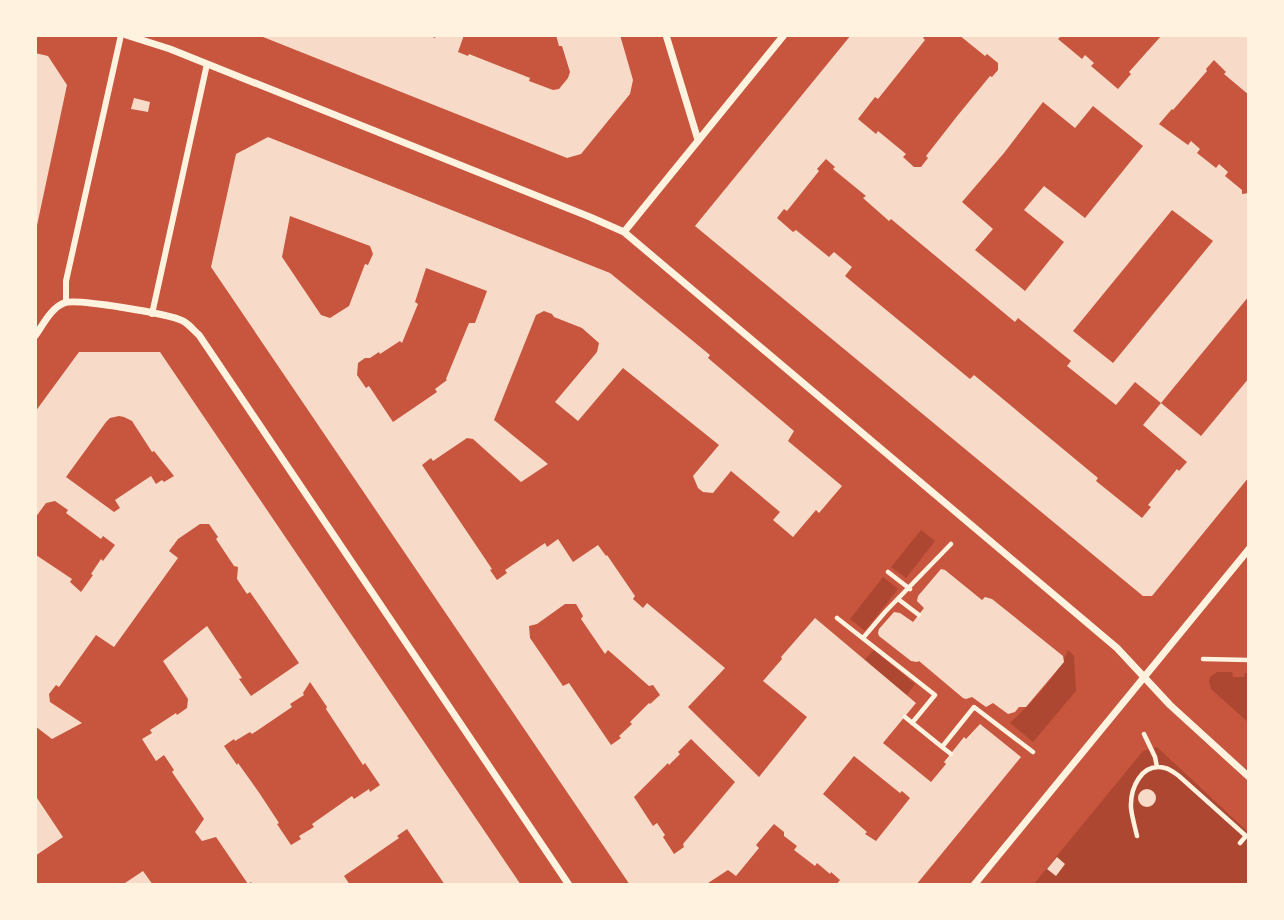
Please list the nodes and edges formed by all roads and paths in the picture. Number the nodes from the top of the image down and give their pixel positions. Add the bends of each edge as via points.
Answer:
1 (121, 35) edge
2 (126, 35) edge
3 (666, 35) edge
4 (784, 35) edge
5 (207, 64) junction
6 (698, 139) junction
7 (624, 232) junction
8 (66, 301) junction
9 (152, 314) junction
10 (35, 336) edge
11 (951, 544) dead end
12 (1249, 549) edge
13 (888, 572) dead end
14 (909, 589) junction
15 (898, 599) junction
16 (919, 615) dead end
17 (837, 618) dead end
18 (863, 638) junction
19 (1203, 659) dead end
20 (1249, 660) edge
21 (1145, 678) junction
22 (905, 718) dead end
23 (912, 723) junction
24 (1144, 734) dead end
25 (942, 747) junction
26 (1033, 752) dead end
27 (951, 754) dead end
28 (1157, 767) junction
29 (1249, 777) edge
30 (1137, 836) dead end
31 (1240, 843) dead end
32 (569, 885) edge
33 (974, 885) edge

1 - 8 street via 66,281
2 - 5 street
3 - 6 street
4 - 6 street
5 - 7 street
5 - 9 street
6 - 7 street
7 - 21 street via 1110,642
8 - 9 street
8 - 10 street
9 - 32 street via 184,322 200,335
11 - 14 path
12 - 21 street
13 - 14 path
14 - 15 path
15 - 16 path
15 - 18 path
17 - 18 path
18 - 23 path via 935,695
19 - 20 path
21 - 29 street
21 - 33 street
22 - 23 path
23 - 25 path
24 - 28 path
25 - 26 path via 974,707
25 - 27 path
28 - 30 path via 1139,777 1132,789
28 - 31 path via 1179,776 1246,836

